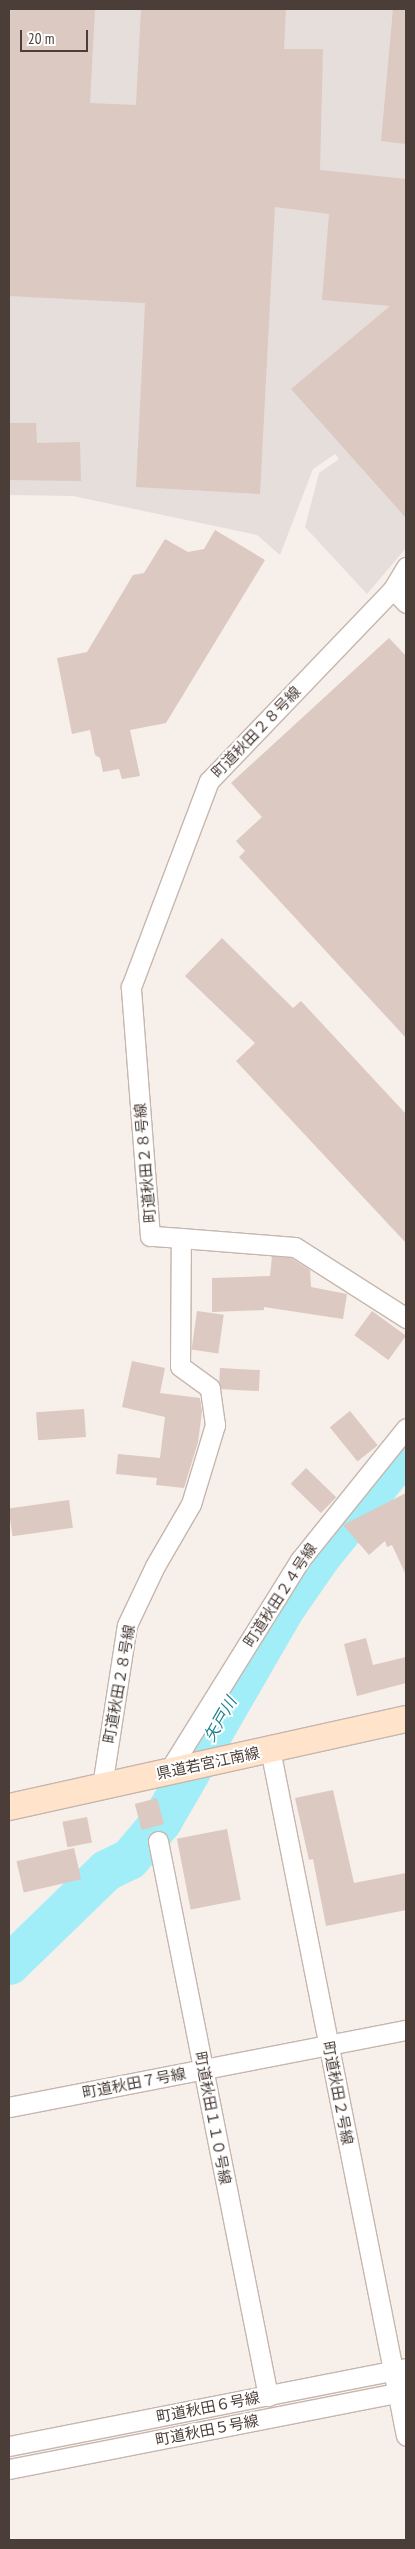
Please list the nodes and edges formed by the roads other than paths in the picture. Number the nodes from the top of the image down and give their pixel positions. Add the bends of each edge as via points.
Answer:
1 (406, 567) edge
2 (393, 589) junction
3 (406, 603) edge
4 (181, 1238) junction
5 (406, 1318) edge
6 (406, 1428) edge
7 (406, 1718) edge
8 (270, 1750) junction
9 (169, 1771) junction
10 (102, 1786) junction
11 (9, 1807) edge
12 (158, 1841) dead end
13 (406, 2030) edge
14 (329, 2045) junction
15 (204, 2069) junction
16 (9, 2107) edge
17 (400, 2370) edge
18 (402, 2392) edge
19 (268, 2396) junction
20 (406, 2436) edge
21 (9, 2446) edge
22 (9, 2469) edge

1 - 2 street, 町道秋田２８号線
2 - 3 street
2 - 4 street, 町道秋田２８号線 via 209,781 130,988 150,1236
4 - 5 street via 296,1247
4 - 10 street, 町道秋田２８号線 via 180,1366 210,1388 215,1425 192,1504 155,1566 128,1625
6 - 9 street, 町道秋田２４号線 via 300,1560
7 - 8 main road, 県道若宮江南線
8 - 9 main road, 県道若宮江南線
8 - 14 street, 町道秋田２号線
9 - 10 main road, 県道若宮江南線
10 - 11 main road, 県道若宮江南線
12 - 15 street, 町道秋田１１０号線
13 - 14 street, 町道秋田７号線
14 - 15 street, 町道秋田７号線
14 - 17 street, 町道秋田２号線
15 - 16 street, 町道秋田７号線
15 - 19 street, 町道秋田１１０号線
17 - 18 street, 町道秋田２号線
17 - 19 street, 町道秋田６号線
18 - 20 street, 町道秋田２号線
18 - 22 street, 町道秋田５号線
19 - 21 street, 町道秋田６号線

